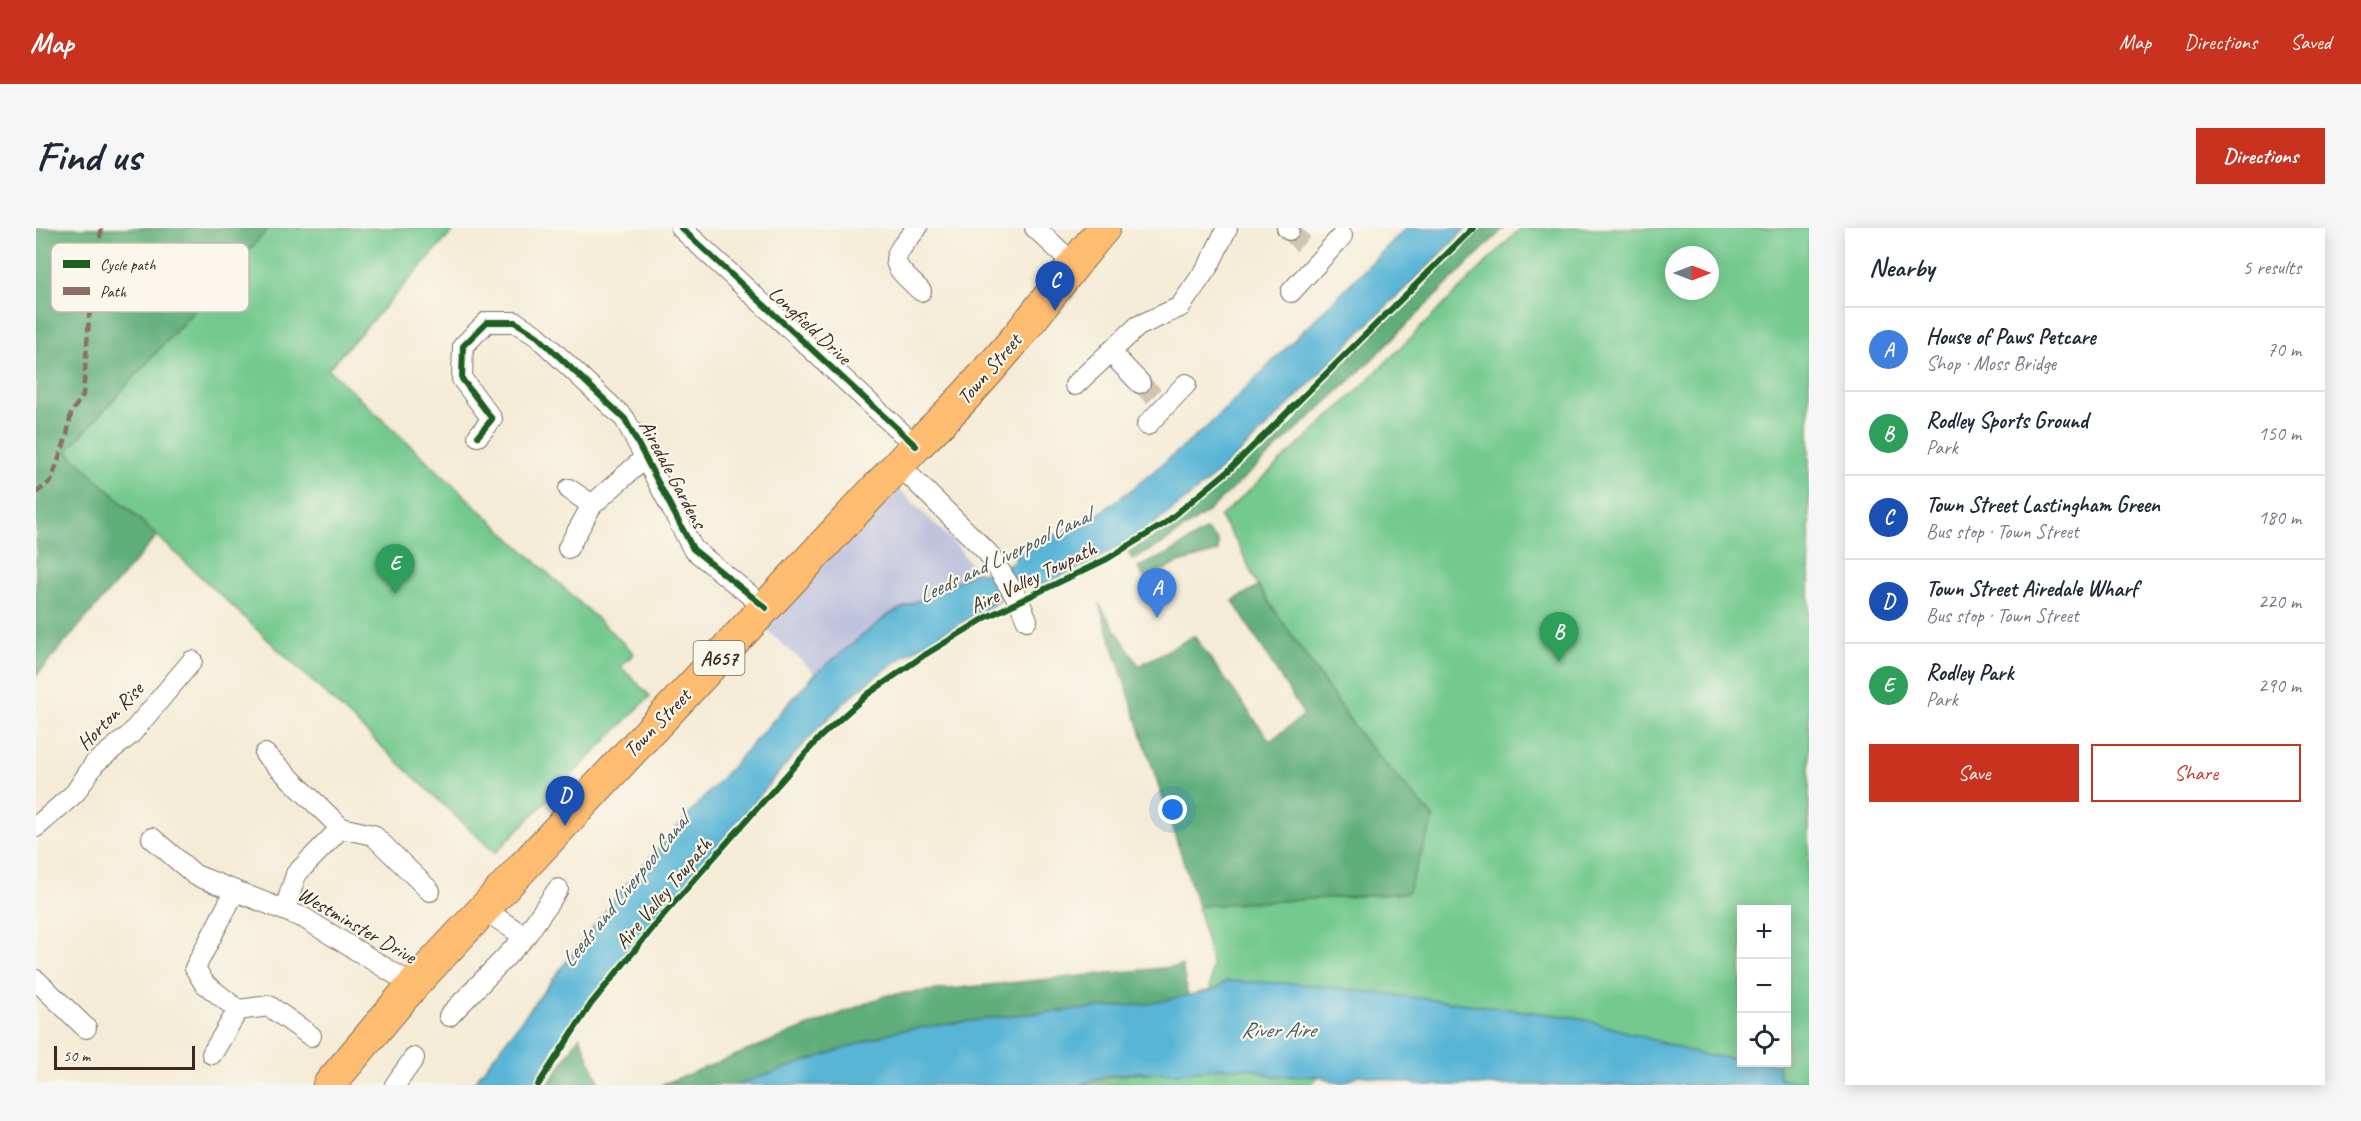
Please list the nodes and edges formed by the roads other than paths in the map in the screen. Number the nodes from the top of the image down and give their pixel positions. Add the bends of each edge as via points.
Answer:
1 (681, 228) edge
2 (917, 228) edge
3 (1035, 228) edge
4 (1104, 228) edge
5 (1227, 228) edge
6 (1342, 236) dead end
7 (1073, 263) junction
8 (921, 291) dead end
9 (1291, 292) dead end
10 (1110, 352) junction
11 (1186, 384) dead end
12 (1075, 385) dead end
13 (1153, 394) junction
14 (1148, 425) dead end
15 (477, 436) dead end
16 (908, 456) junction
17 (646, 457) junction
18 (569, 489) dead end
19 (592, 505) junction
20 (568, 548) dead end
21 (766, 608) junction
22 (1028, 620) dead end
23 (192, 661) dead end
24 (265, 754) dead end
25 (36, 827) edge
26 (340, 828) junction
27 (152, 838) dead end
28 (558, 889) dead end
29 (430, 891) dead end
30 (234, 892) junction
31 (285, 909) junction
32 (485, 909) junction
33 (525, 938) junction
34 (36, 980) edge
35 (413, 985) junction
36 (238, 1010) junction
37 (450, 1016) dead end
38 (86, 1028) dead end
39 (311, 1036) dead end
40 (212, 1053) dead end
41 (414, 1058) dead end
42 (329, 1085) edge
43 (395, 1085) edge

1 - 16 street, Longfield Drive
2 - 8 street via 897,251 895,260 897,268
3 - 7 street
4 - 7 main road, Town Street / A657
5 - 10 street via 1209,265 1180,307 1138,326
6 - 9 street via 1314,254
7 - 16 main road, Town Street / A657 via 1013,342
10 - 12 street
10 - 13 street
11 - 13 street
13 - 14 street
15 - 17 street, Airedale Gardens via 492,419 462,379 463,346 487,322 515,322 537,336 625,419
16 - 21 main road, Town Street / A657
16 - 22 street, Longfield Drive via 988,553
17 - 19 street
17 - 21 street, Airedale Gardens via 693,549
18 - 19 street
19 - 20 street
21 - 32 main road, Town Street / A657
23 - 25 street, Horton Rise via 130,735 95,763 75,793
24 - 26 street
26 - 29 street via 373,835
26 - 31 street via 297,874
27 - 30 street, Westminster Drive via 195,875
28 - 33 street
30 - 31 street, Westminster Drive
30 - 36 street via 195,968 204,983
31 - 35 street, Westminster Drive
32 - 33 street
32 - 35 main road, Town Street / A657
33 - 37 street
34 - 38 street
35 - 42 main road, Town Street / A657
36 - 39 street via 269,1006
36 - 40 street
41 - 43 street

